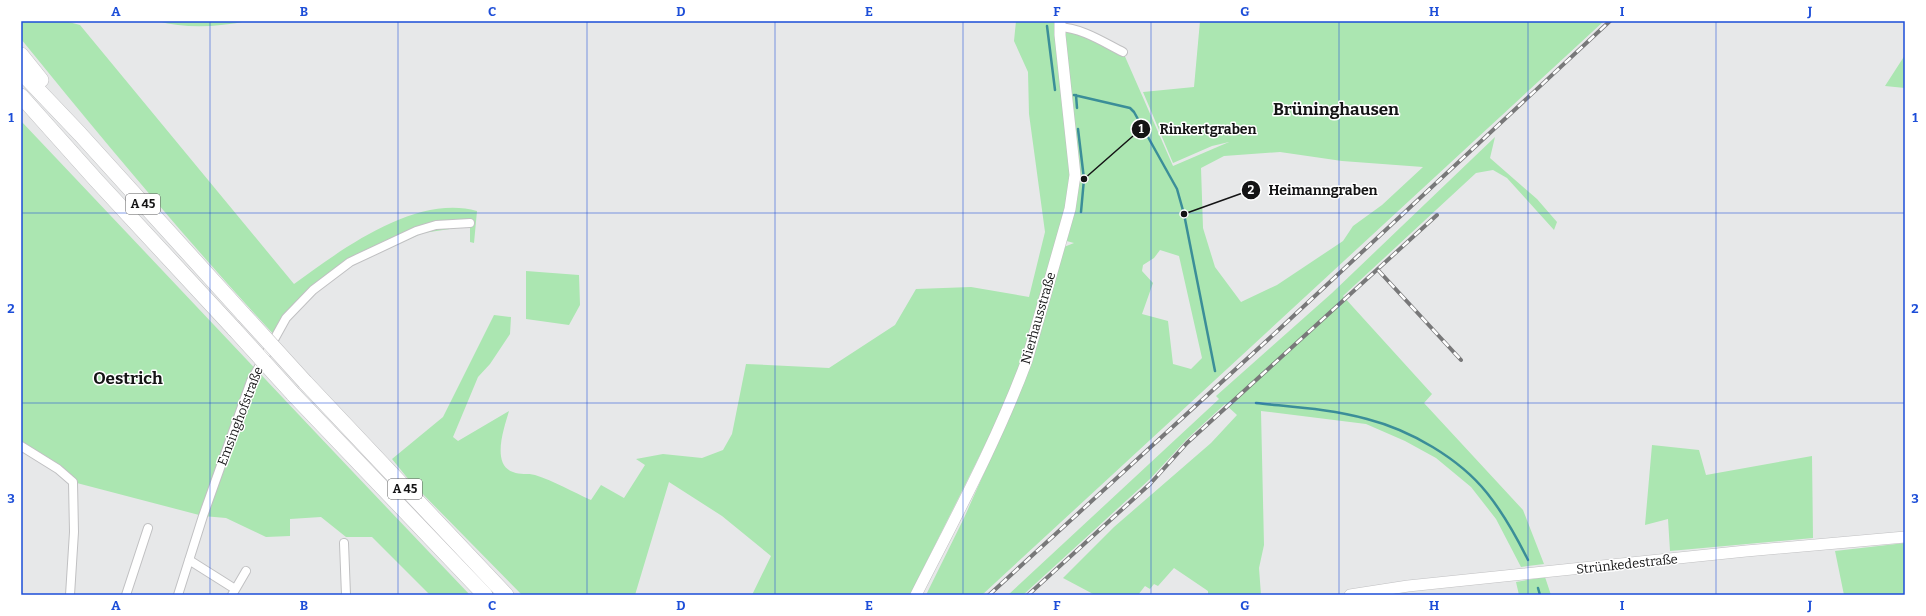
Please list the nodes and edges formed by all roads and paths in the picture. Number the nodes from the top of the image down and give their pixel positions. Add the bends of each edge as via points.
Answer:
1 (1060, 24) edge
2 (1123, 52) dead end
3 (21, 55) edge
4 (21, 72) edge
5 (21, 96) edge
6 (21, 111) edge
7 (80, 134) junction
8 (64, 145) junction
9 (470, 223) dead end
10 (21, 446) edge
11 (148, 528) dead end
12 (1905, 537) edge
13 (344, 543) dead end
14 (189, 560) junction
15 (246, 571) dead end
16 (234, 592) edge
17 (70, 595) edge
18 (126, 595) edge
19 (178, 595) edge
20 (346, 595) edge
21 (485, 595) edge
22 (506, 595) edge
23 (916, 595) edge
24 (1350, 595) edge

1 - 2 street
1 - 23 main road, Nierhausstraße via 1075,175 1070,209 1018,384 999,428
3 - 7 highway via 68,112
4 - 7 highway, A 45
5 - 8 highway, A 45
6 - 8 highway
7 - 22 highway, A 45, bridge via 305,382
8 - 21 highway, A 45, bridge via 293,394
9 - 14 street, Emsinghofstraße via 436,225 416,231 350,262 313,290 286,318 252,380
10 - 17 street via 58,469 73,482 74,532
11 - 18 street
12 - 24 main road, Strünkedestraße via 1408,586
13 - 20 street
14 - 16 street
14 - 19 street, Emsinghofstraße
15 - 16 street

